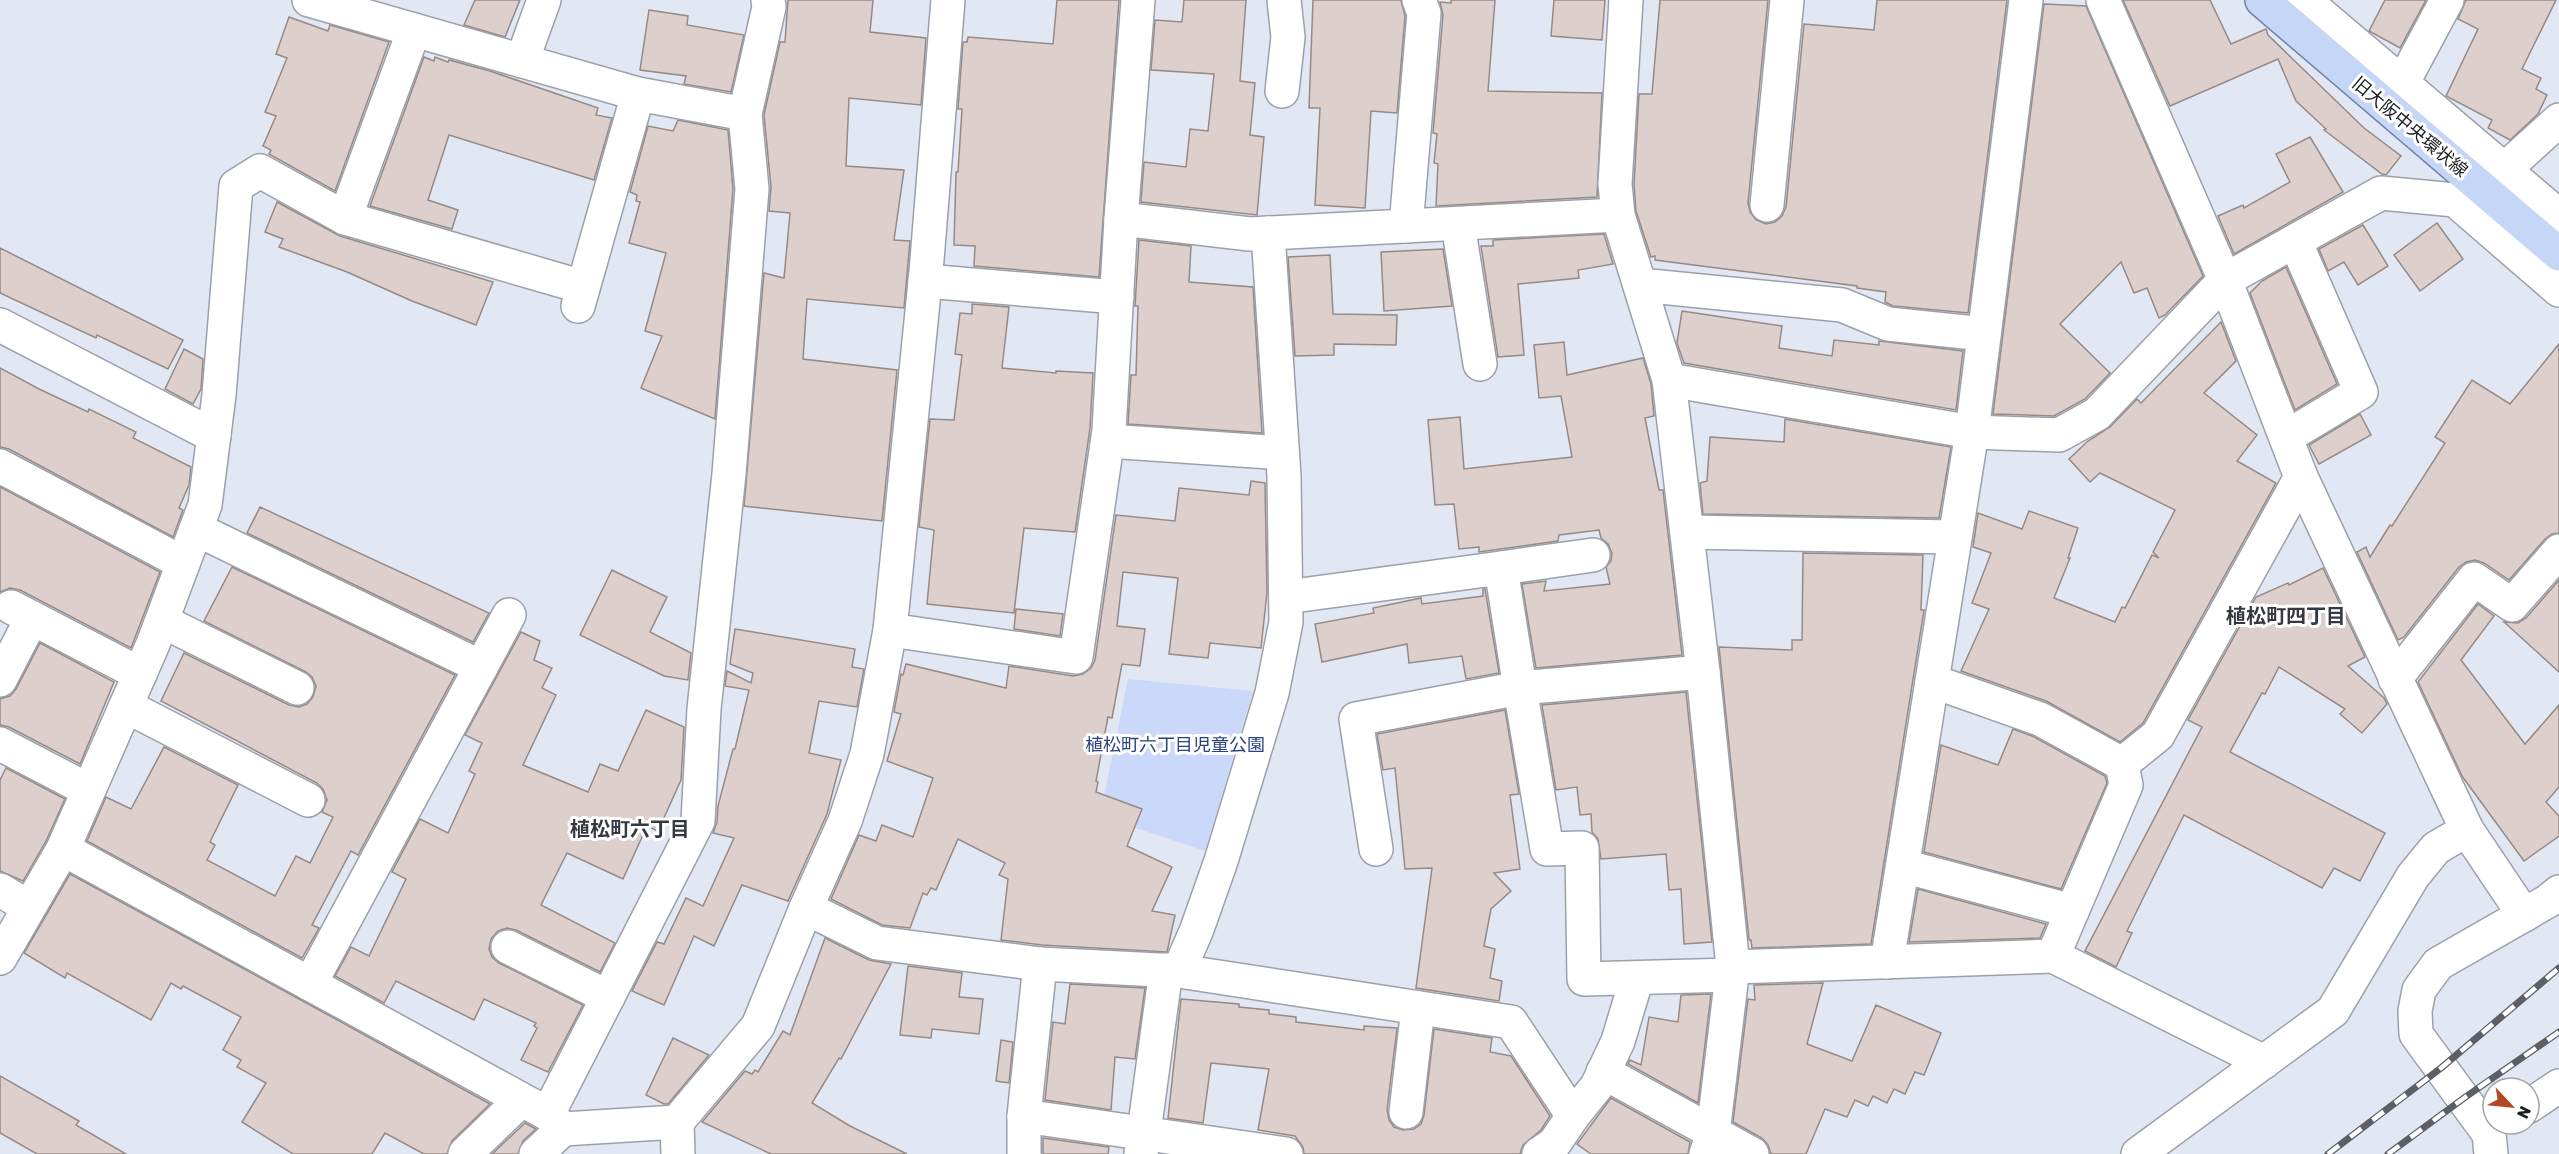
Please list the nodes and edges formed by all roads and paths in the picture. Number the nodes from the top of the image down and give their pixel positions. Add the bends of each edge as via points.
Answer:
1 (309, 0) edge
2 (544, 0) edge
3 (768, 0) edge
4 (948, 0) edge
5 (1138, 0) edge
6 (1284, 0) edge
7 (1419, 0) edge
8 (1626, 0) edge
9 (1787, 0) edge
10 (2026, 0) edge
11 (2103, 0) edge
12 (2262, 0) edge
13 (2304, 0) edge
14 (2447, 0) edge
15 (414, 30) junction
16 (522, 61) junction
17 (2402, 84) junction
18 (1282, 91) dead end
19 (638, 94) junction
20 (745, 114) junction
21 (2559, 120) edge
22 (2504, 170) junction
23 (1767, 205) dead end
24 (1618, 215) junction
25 (2559, 216) edge
26 (345, 218) junction
27 (1121, 219) junction
28 (1458, 224) junction
29 (1406, 226) junction
30 (1268, 233) junction
31 (2295, 241) junction
32 (2559, 254) edge
33 (925, 280) junction
34 (2225, 280) junction
35 (1640, 285) junction
36 (2559, 290) edge
37 (1117, 297) junction
38 (0, 325) edge
39 (1984, 334) junction
40 (1480, 364) dead end
41 (1669, 380) junction
42 (1972, 432) junction
43 (214, 436) junction
44 (2286, 437) junction
45 (1108, 441) junction
46 (1282, 453) junction
47 (0, 466) edge
48 (2301, 477) junction
49 (196, 529) junction
50 (1687, 532) junction
51 (1955, 537) junction
52 (2559, 551) edge
53 (1593, 555) dead end
54 (183, 563) junction
55 (1501, 568) junction
56 (1286, 597) junction
57 (509, 615) dead end
58 (162, 621) junction
59 (890, 630) junction
60 (481, 667) junction
61 (1703, 672) junction
62 (140, 674) junction
63 (2395, 679) junction
64 (0, 680) edge
65 (1932, 681) junction
66 (297, 688) dead end
67 (1520, 688) junction
68 (126, 706) junction
69 (0, 744) edge
70 (2122, 764) junction
71 (88, 790) junction
72 (309, 800) dead end
73 (2467, 830) junction
74 (63, 849) junction
75 (1376, 849) dead end
76 (1903, 866) junction
77 (0, 890) edge
78 (2559, 892) edge
79 (29, 907) junction
80 (806, 908) junction
81 (2072, 911) junction
82 (2524, 915) junction
83 (508, 948) dead end
84 (2053, 956) junction
85 (0, 957) edge
86 (1887, 962) junction
87 (1040, 964) junction
88 (1172, 971) junction
89 (1732, 971) junction
90 (1637, 978) junction
91 (310, 984) junction
92 (608, 996) junction
93 (1418, 1008) junction
94 (2264, 1062) junction
95 (1604, 1072) junction
96 (2559, 1086) edge
97 (2541, 1098) edge
98 (1406, 1112) dead end
99 (544, 1114) junction
100 (1024, 1116) junction
101 (1573, 1116) junction
102 (2494, 1137) edge
103 (678, 1138) edge
104 (1143, 1143) edge
105 (1710, 1143) edge
106 (1551, 1151) edge
107 (465, 1154) edge
108 (536, 1154) edge
109 (1024, 1154) edge
110 (1286, 1154) edge
111 (1752, 1154) edge
112 (2138, 1154) edge

1 - 15 street
2 - 16 street
3 - 20 street
4 - 33 street
5 - 27 street
6 - 18 street via 1288,37
7 - 29 street via 1424,13
8 - 24 street via 1615,184
9 - 23 street
10 - 39 street
11 - 34 street
12 - 32 main road, 旧大阪中央環状線
13 - 17 street
14 - 17 street
15 - 16 street
15 - 26 street
16 - 19 street
17 - 22 street
19 - 20 street
19 - 26 street via 580,297
20 - 92 street via 752,189 729,474 704,709 698,821
21 - 22 street
22 - 25 street
24 - 28 street
24 - 35 street
26 - 43 street via 260,171 236,186
27 - 30 street
27 - 37 street
28 - 29 street
28 - 40 street
29 - 30 street
30 - 46 street
31 - 34 street
31 - 36 street via 2381,193 2455,200
31 - 44 street via 2361,392
33 - 37 street
33 - 59 street
34 - 42 street via 2097,414 2059,435
34 - 44 street
35 - 39 street via 1842,306 1888,324
35 - 41 street
37 - 45 street
38 - 43 street
39 - 42 street
41 - 42 street
41 - 50 street
42 - 51 street
43 - 49 street via 204,505
44 - 48 street
45 - 46 street
45 - 59 street via 1076,657
46 - 56 street
47 - 54 street
48 - 63 street
48 - 70 street via 2158,735
49 - 54 street
49 - 60 street
50 - 51 street
50 - 61 street
51 - 65 street
52 - 63 street via 2512,605 2474,579
53 - 55 street
54 - 58 street
55 - 56 street
55 - 67 street
56 - 88 street via 1286,622 1272,693 1221,861 1197,929
57 - 60 street
58 - 62 street
58 - 66 street
59 - 80 street via 867,754 845,821
60 - 91 street
61 - 67 street
61 - 89 street
62 - 64 street via 22,613
62 - 68 street
63 - 73 street
65 - 70 street via 2040,719
65 - 76 street
67 - 75 street via 1356,719
67 - 90 street via 1547,849 1582,848 1584,979
68 - 71 street
68 - 72 street
69 - 71 street
70 - 81 street via 2126,785
71 - 74 street
73 - 82 street
73 - 94 street via 2436,848 2413,876 2333,1011
74 - 79 street
74 - 91 street
76 - 81 street
76 - 86 street
77 - 79 street
78 - 82 street
79 - 85 street
80 - 87 street via 877,943
80 - 103 street via 758,1026
81 - 84 street
82 - 102 street via 2438,964 2420,990 2415,1011 2416,1034
83 - 92 street
84 - 86 street
84 - 94 street
86 - 89 street
87 - 88 street
87 - 100 street
88 - 93 street
88 - 104 street
89 - 90 street
89 - 105 street
90 - 95 street
91 - 99 street
92 - 99 street
93 - 98 street
93 - 101 street via 1511,1022
94 - 112 street
95 - 101 street
95 - 105 street
96 - 97 street
99 - 103 street
99 - 107 street
99 - 108 street
100 - 104 street
100 - 109 street
101 - 106 street
104 - 110 street
105 - 111 street

